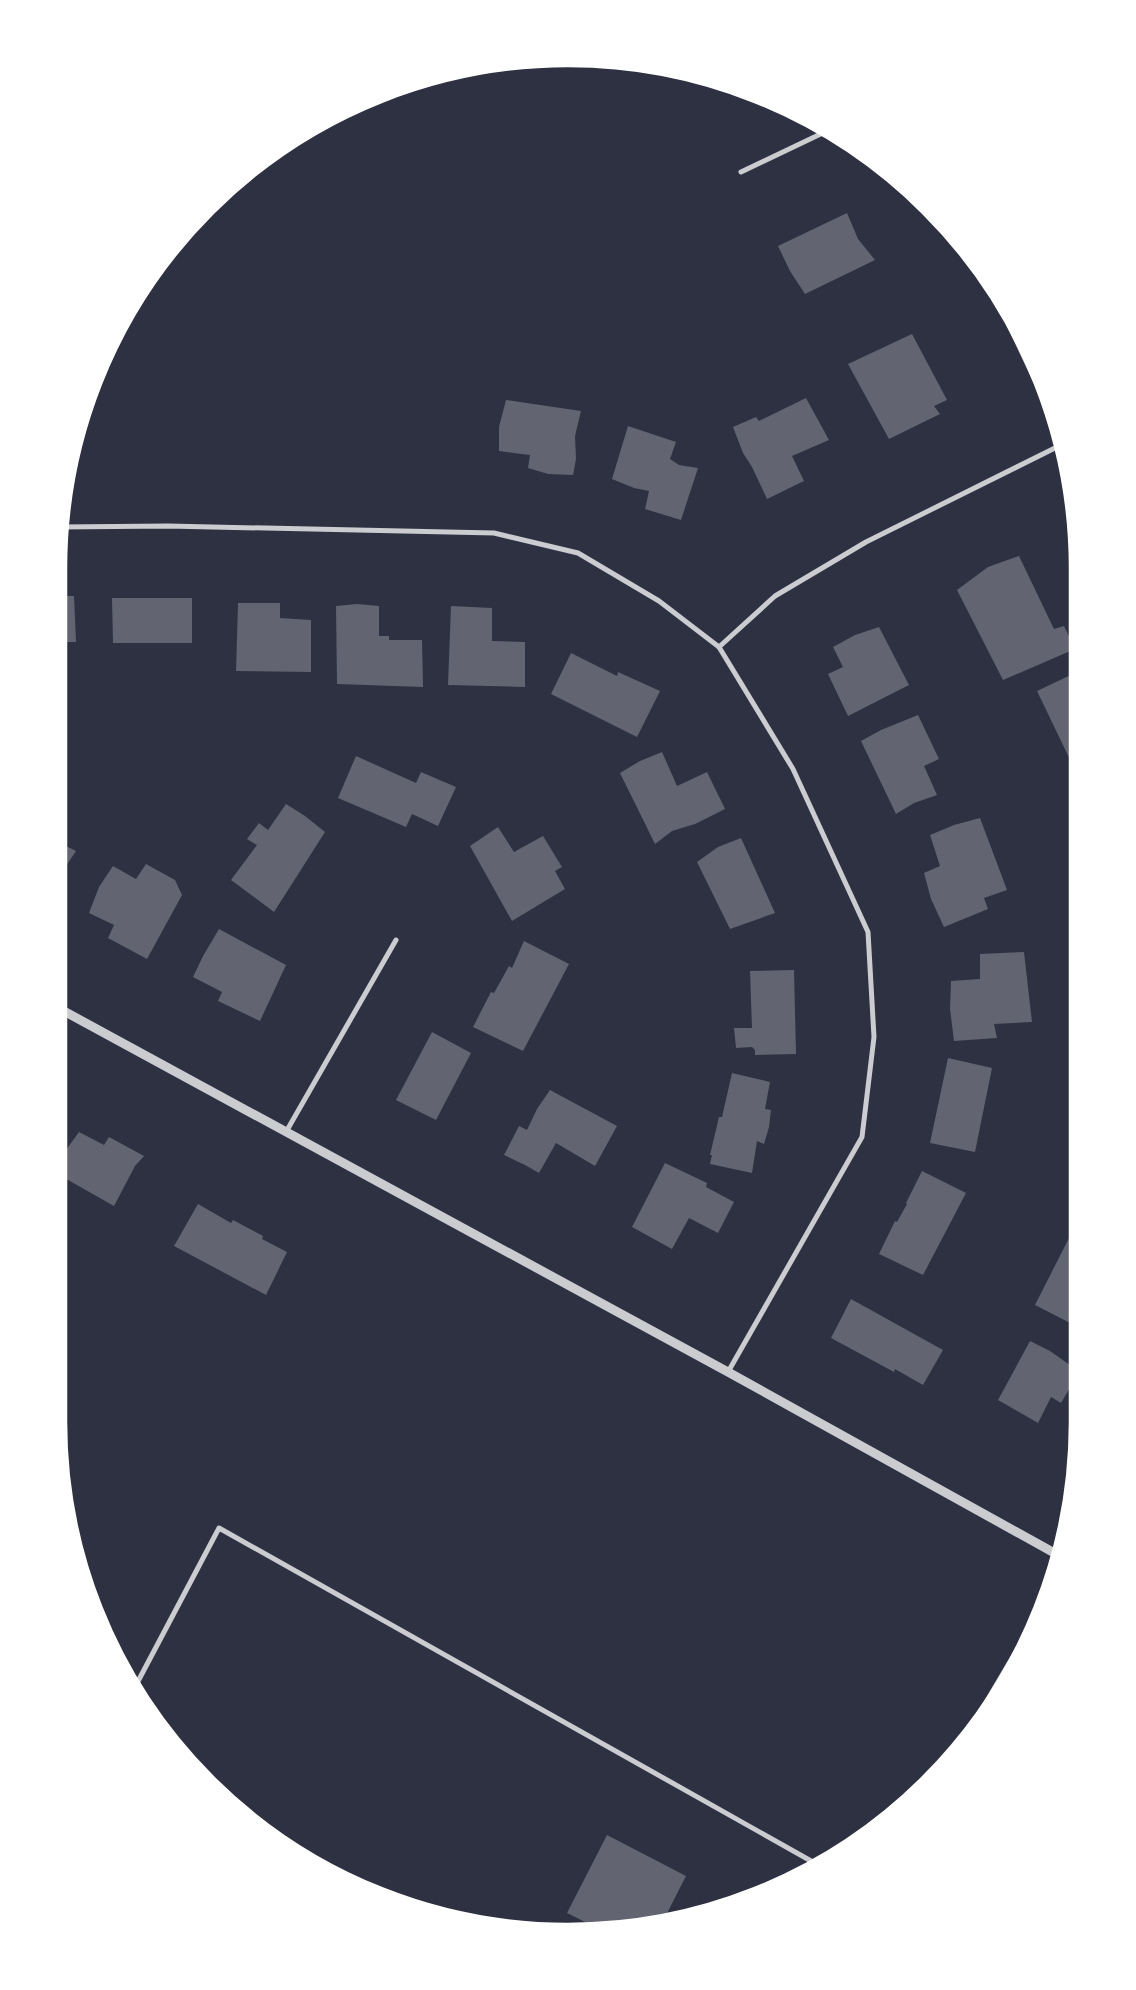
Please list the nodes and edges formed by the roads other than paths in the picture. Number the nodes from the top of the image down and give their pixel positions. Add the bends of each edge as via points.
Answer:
1 (821, 134) edge
2 (741, 172) dead end
3 (1055, 448) edge
4 (68, 527) edge
5 (719, 647) junction
6 (396, 940) dead end
7 (66, 1012) edge
8 (286, 1132) junction
9 (728, 1372) junction
10 (1053, 1552) edge
11 (138, 1681) edge
12 (811, 1861) edge

1 - 2 street
3 - 5 street via 866,542 775,596
4 - 5 street via 494,533 578,553 659,601
5 - 9 street via 793,769 868,932 874,1038 862,1137
6 - 8 street
7 - 8 street
8 - 9 street
9 - 10 street
11 - 12 street via 219,1528

